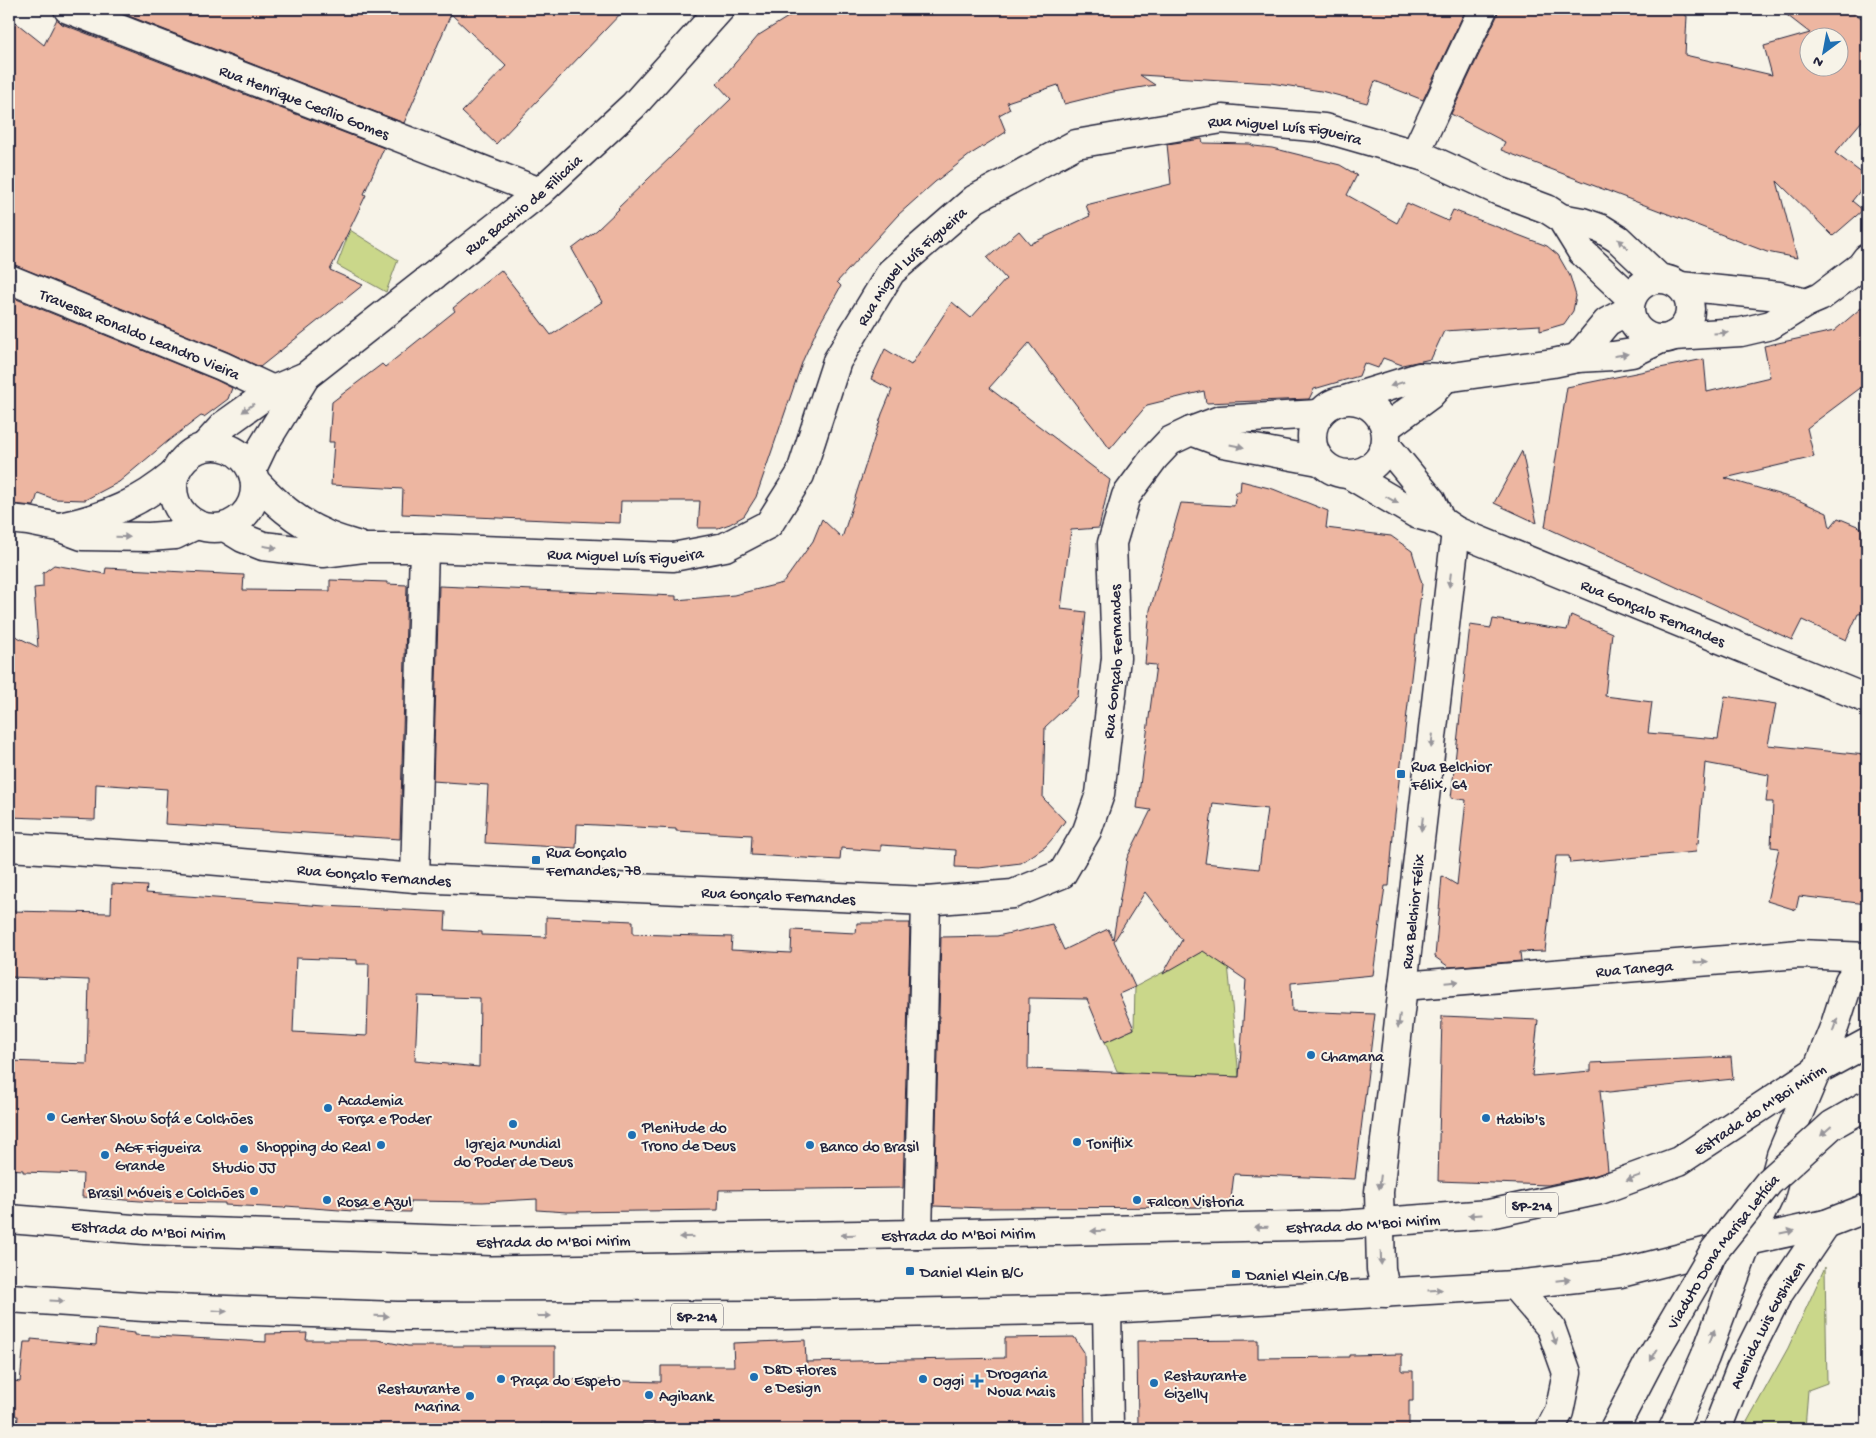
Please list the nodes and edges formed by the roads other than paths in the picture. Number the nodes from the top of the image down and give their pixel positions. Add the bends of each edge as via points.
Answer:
1 (68, 9) edge
2 (720, 9) edge
3 (1483, 9) edge
4 (1415, 154) junction
5 (540, 192) junction
6 (1561, 218) junction
7 (1867, 258) edge
8 (9, 279) edge
9 (1669, 282) junction
10 (1806, 303) junction
11 (1630, 304) junction
12 (1667, 338) junction
13 (1577, 358) junction
14 (306, 376) junction
15 (1444, 378) junction
16 (273, 390) junction
17 (1348, 399) junction
18 (1318, 414) junction
19 (1191, 431) junction
20 (1386, 436) junction
21 (205, 446) junction
22 (1319, 462) junction
23 (174, 474) junction
24 (253, 475) junction
25 (1350, 475) junction
26 (9, 519) edge
27 (196, 525) junction
28 (1448, 526) junction
29 (58, 527) junction
30 (225, 527) junction
31 (363, 548) junction
32 (424, 548) junction
33 (1867, 699) edge
34 (9, 847) edge
35 (415, 878) junction
36 (926, 901) junction
37 (1867, 957) edge
38 (1403, 986) junction
39 (1867, 1043) edge
40 (1817, 1070) junction
41 (1867, 1105) edge
42 (1745, 1117) junction
43 (1781, 1156) junction
44 (1867, 1208) edge
45 (9, 1219) edge
46 (1380, 1222) junction
47 (1826, 1224) junction
48 (918, 1234) junction
49 (1748, 1241) junction
50 (1514, 1285) junction
51 (1386, 1293) junction
52 (9, 1298) edge
53 (1107, 1309) junction
54 (1109, 1429) edge
55 (1550, 1429) edge
56 (1614, 1429) edge
57 (1672, 1429) edge
58 (1717, 1429) edge

1 - 5 street, Rua Henrique Cecílio Gomes
2 - 5 street, Rua Bacchio de Filicaia via 633,106
3 - 4 street
4 - 6 street, Rua Miguel Luís Figueira
4 - 32 street, Rua Miguel Luís Figueira via 1324,128 1222,119 1076,144 975,199 891,272 837,361 800,475 769,524 725,547 673,557
5 - 14 street, Rua Bacchio de Filicaia
9 -> 6 street, Rua Miguel Luís Figueira via 1602,229
6 - 11 street via 1582,252
7 - 10 street via 1820,297
8 - 16 street, Travessa Ronaldo Leandro Vieira
9 - 10 street via 1779,296
9 - 11 street via 1647,281 1637,288
9 - 12 street via 1688,296 1690,307 1689,319 1682,329
12 -> 10 street via 1741,332 1771,325
11 - 12 street via 1632,322 1639,331 1649,337
11 - 13 street via 1606,322
13 -> 12 street via 1632,353
13 - 15 street
14 - 16 street, Rua Bacchio de Filicaia
14 - 24 street, Rua Bacchio de Filicaia via 263,446
15 -> 17 street via 1419,377
15 - 20 street
16 -> 21 street, Rua Bacchio de Filicaia via 224,425
17 - 18 street via 1331,403
17 - 20 street via 1364,402 1378,413
18 - 19 street, Rua Gonçalo Fernandes via 1220,420
18 - 22 street via 1311,430 1312,447
19 -> 22 street via 1222,443
19 - 36 street, Rua Gonçalo Fernandes via 1170,441 1126,496 1112,543 1116,658 1100,794 1087,831 1062,874 1046,881 1014,894
20 - 25 street via 1379,460 1366,471
20 - 28 street
21 - 23 street via 181,461
21 - 24 street via 232,450 244,458
22 - 25 street via 1333,472
23 - 27 street via 175,504
23 - 29 street via 128,506 92,520
24 - 30 street via 255,496 249,510 239,521
24 - 31 street, Rua Miguel Luís Figueira via 273,500 297,518 321,533
25 -> 28 street, Rua Gonçalo Fernandes via 1416,514
26 - 29 street
29 -> 27 street via 82,536 149,538 175,535
27 - 30 street via 210,529
28 - 33 street, Rua Gonçalo Fernandes
28 -> 38 street, Rua Belchior Félix
30 -> 31 street, Rua Miguel Luís Figueira via 263,546 324,553
31 - 32 street, Rua Miguel Luís Figueira
32 - 35 street
34 - 35 street, Rua Gonçalo Fernandes
35 - 36 street, Rua Gonçalo Fernandes
36 - 48 street
38 -> 37 street, Rua Tanega via 1799,954
40 -> 37 street via 1849,981
38 -> 46 street, Rua Belchior Félix via 1378,1192
39 - 40 street, Estrada do M'Boi Mirim / SP-214
40 - 42 street, Estrada do M'Boi Mirim / SP-214
40 - 43 street
41 -> 56 street, Viaduto Dona Marisa Letícia, bridge via 1832,1125 1769,1182 1714,1251
42 - 43 street via 1760,1118 1772,1126 1782,1140
42 -> 46 street, Estrada do M'Boi Mirim / SP-214 via 1679,1162 1600,1190 1489,1214
43 - 49 street via 1770,1195
44 - 47 street
48 -> 45 street, Estrada do M'Boi Mirim / SP-214 via 491,1241 146,1230
46 -> 48 street, Estrada do M'Boi Mirim / SP-214
46 -> 51 street, Rua Belchior Félix via 1381,1269
49 -> 47 street
47 - 58 street, Avenida Luis Gushiken via 1777,1296 1740,1370
50 -> 49 street, SP-214 via 1621,1273
57 -> 49 street via 1705,1356
51 -> 50 street, SP-214
50 -> 55 street via 1551,1328 1567,1373 1559,1412
51 - 53 street, SP-214
52 -> 53 street, SP-214 via 154,1308 397,1316 774,1315
53 - 54 street

